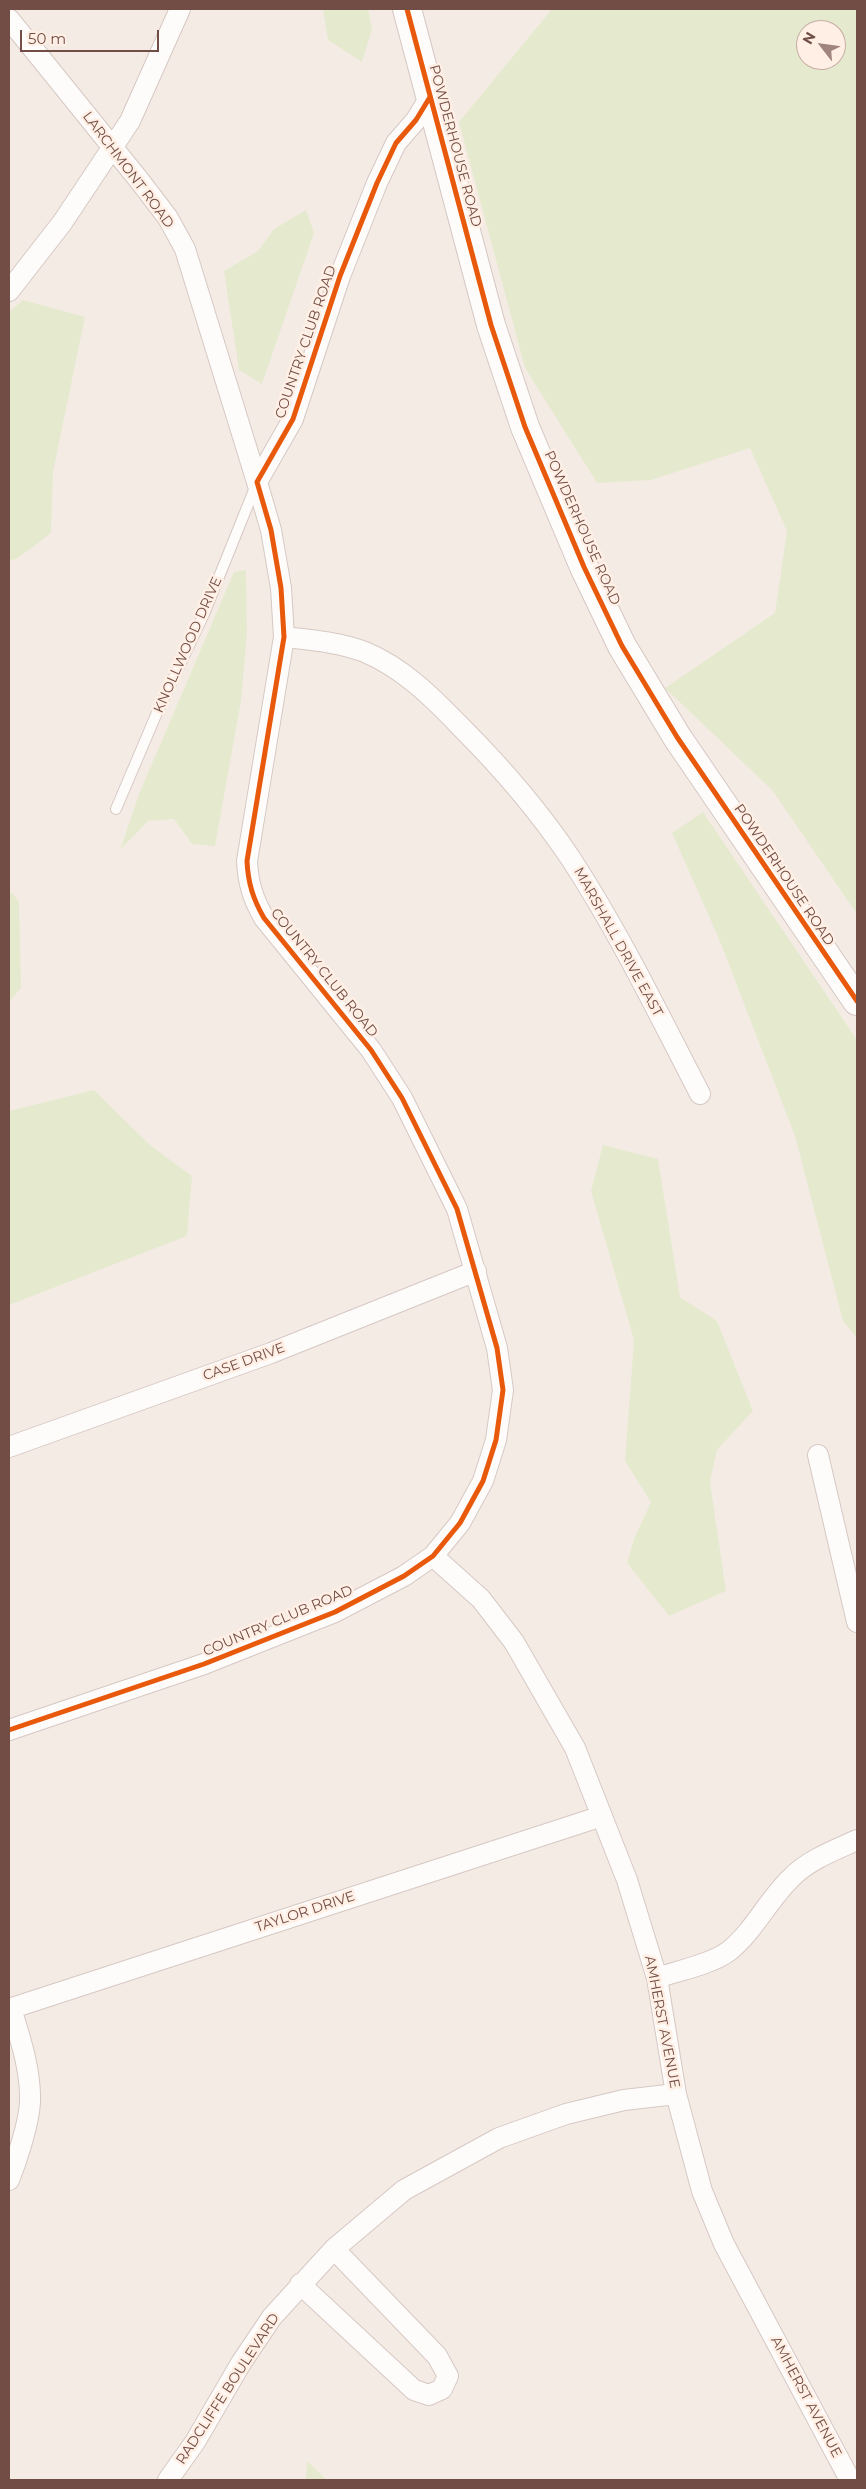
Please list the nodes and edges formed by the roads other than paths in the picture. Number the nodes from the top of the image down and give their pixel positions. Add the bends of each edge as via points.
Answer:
1 (180, 9) edge
2 (407, 9) edge
3 (9, 19) edge
4 (430, 96) junction
5 (113, 148) junction
6 (9, 291) edge
7 (257, 482) junction
8 (284, 637) junction
9 (116, 809) dead end
10 (857, 1001) edge
11 (700, 1094) dead end
12 (476, 1271) junction
13 (9, 1447) edge
14 (818, 1455) dead end
15 (433, 1556) junction
16 (857, 1622) edge
17 (9, 1730) edge
18 (602, 1816) junction
19 (857, 1840) edge
20 (657, 1978) junction
21 (10, 2009) edge
22 (676, 2094) junction
23 (9, 2180) edge
24 (334, 2249) junction
25 (300, 2284) junction
26 (168, 2480) edge
27 (850, 2480) edge

1 - 5 street via 130,121
2 - 4 street, POWDERHOUSE ROAD
3 - 5 street, LARCHMONT ROAD
4 - 7 street, COUNTRY CLUB ROAD via 416,120 396,143 377,183 340,276 293,419
4 - 10 street, POWDERHOUSE ROAD via 490,325 510,388 584,567 622,646 677,737
5 - 6 street via 62,223
5 - 7 street, LARCHMONT ROAD via 168,218 185,249
7 - 8 street, COUNTRY CLUB ROAD via 281,588
7 - 9 lane, KNOLLWOOD DRIVE via 204,614
8 - 11 street, MARSHALL DRIVE EAST via 338,643 398,670 428,694 503,769 571,858 590,889
8 - 12 street, COUNTRY CLUB ROAD via 249,838 248,879 254,900 264,918 371,1050 402,1098 457,1209
12 - 13 street, CASE DRIVE via 271,1352
12 - 15 street, COUNTRY CLUB ROAD via 497,1348 503,1390 496,1440 474,1498 460,1523
14 - 16 street
15 - 17 street, COUNTRY CLUB ROAD via 404,1576 334,1612 204,1664
15 - 18 street, AMHERST AVENUE via 482,1599 514,1642 575,1748
18 - 20 street, AMHERST AVENUE via 628,1880
18 - 21 street, TAYLOR DRIVE
19 - 20 street via 821,1856 791,1877 728,1952
20 - 22 street, AMHERST AVENUE
21 - 23 street via 25,2056 30,2103
22 - 24 street, RADCLIFFE BOULEVARD via 624,2100 566,2114 499,2138 404,2190
22 - 27 street, AMHERST AVENUE via 702,2191 724,2244
24 - 25 street, RADCLIFFE BOULEVARD
24 - 25 street via 437,2356 448,2376 442,2389 429,2395 414,2390
25 - 26 street, RADCLIFFE BOULEVARD via 272,2317 241,2363 195,2442

